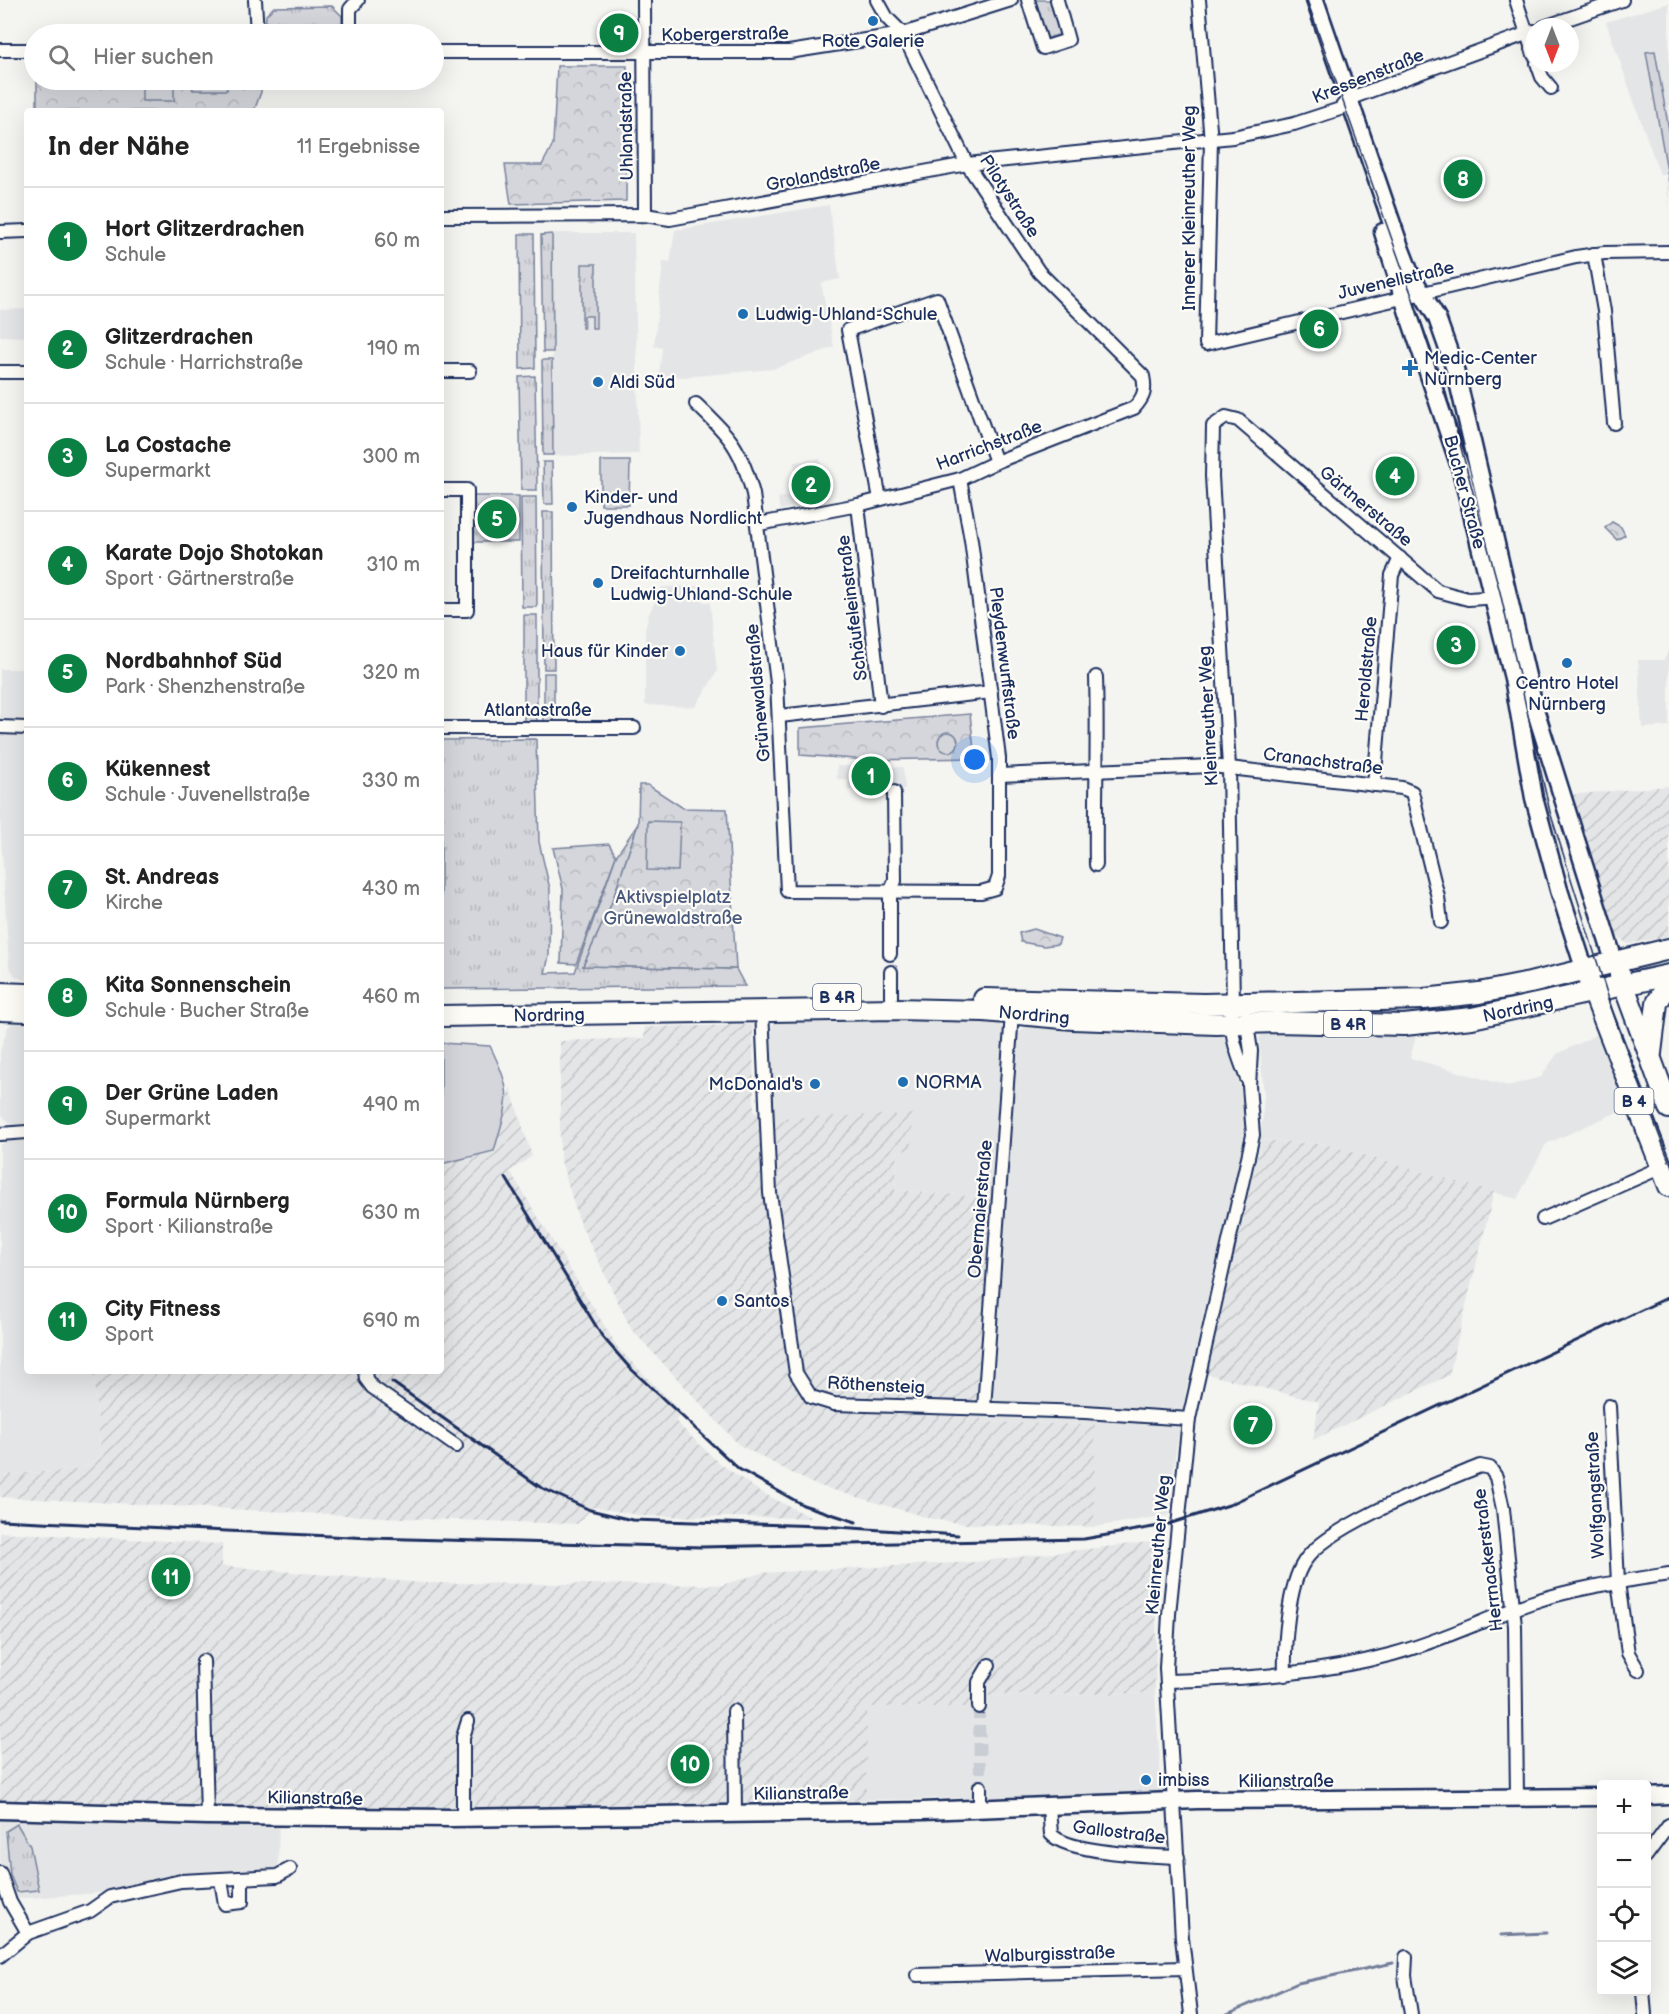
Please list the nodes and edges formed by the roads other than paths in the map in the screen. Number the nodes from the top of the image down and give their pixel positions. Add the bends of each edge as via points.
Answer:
1 (644, 0) edge
2 (877, 0) edge
3 (1011, 0) edge
4 (1028, 0) edge
5 (1057, 0) edge
6 (1200, 0) edge
7 (1304, 0) edge
8 (1315, 0) edge
9 (1516, 0) edge
10 (1622, 0) edge
11 (256, 2) edge
12 (354, 4) edge
13 (1570, 18) edge
14 (1525, 21) edge
15 (257, 24) edge
16 (351, 24) edge
17 (903, 34) junction
18 (1525, 34) edge
19 (0, 50) edge
20 (24, 50) edge
21 (444, 52) edge
22 (643, 53) junction
23 (1540, 72) edge
24 (1551, 88) dead end
25 (1344, 104) junction
26 (1210, 141) junction
27 (967, 164) junction
28 (645, 215) junction
29 (444, 216) edge
30 (24, 231) edge
31 (0, 232) edge
32 (1669, 252) edge
33 (1594, 254) junction
34 (1422, 293) junction
35 (1403, 297) junction
36 (1206, 344) joint
37 (444, 371) edge
38 (470, 371) dead end
39 (0, 372) edge
40 (24, 372) edge
41 (1146, 388) joint
42 (696, 404) dead end
43 (1614, 423) dead end
44 (1213, 426) joint
45 (996, 462) junction
46 (960, 479) junction
47 (444, 490) edge
48 (880, 500) junction
49 (858, 505) junction
50 (759, 524) junction
51 (1400, 558) junction
52 (1500, 597) junction
53 (444, 610) edge
54 (1096, 676) dead end
55 (991, 692) junction
56 (881, 706) junction
57 (780, 716) junction
58 (0, 727) edge
59 (24, 728) edge
60 (444, 728) edge
61 (634, 728) dead end
62 (1229, 767) junction
63 (1096, 771) junction
64 (999, 775) junction
65 (1374, 785) junction
66 (894, 792) dead end
67 (1096, 866) dead end
68 (890, 892) junction
69 (1441, 922) dead end
70 (1669, 949) edge
71 (890, 954) dead end
72 (1615, 963) junction
73 (1585, 970) junction
74 (891, 972) dead end
75 (1669, 975) edge
76 (1669, 982) edge
77 (1624, 986) junction
78 (1593, 992) junction
79 (0, 993) edge
80 (24, 994) edge
81 (891, 997) junction
82 (444, 1004) edge
83 (1233, 1004) junction
84 (0, 1010) edge
85 (762, 1010) junction
86 (24, 1011) edge
87 (1012, 1013) junction
88 (444, 1016) edge
89 (1239, 1023) junction
90 (1650, 1059) junction
91 (1249, 1086) junction
92 (1668, 1104) edge
93 (24, 1132) edge
94 (0, 1134) edge
95 (1660, 1167) junction
96 (1669, 1186) edge
97 (1543, 1219) dead end
98 (365, 1374) edge
99 (1609, 1406) dead end
100 (984, 1408) junction
101 (1189, 1419) junction
102 (456, 1446) dead end
103 (1669, 1574) edge
104 (1618, 1582) junction
105 (1514, 1611) junction
106 (203, 1661) dead end
107 (989, 1665) dead end
108 (1638, 1670) dead end
109 (1285, 1675) junction
110 (1167, 1681) junction
111 (980, 1707) tunnel mouth
112 (734, 1711) dead end
113 (468, 1721) dead end
114 (980, 1788) tunnel mouth
115 (1669, 1795) edge
116 (1651, 1796) edge
117 (1597, 1797) edge
118 (1517, 1798) junction
119 (1174, 1802) junction
120 (1049, 1807) junction
121 (0, 1810) edge
122 (980, 1810) junction
123 (735, 1814) junction
124 (207, 1816) junction
125 (463, 1818) junction
126 (1669, 1825) edge
127 (1651, 1850) edge
128 (1178, 1857) junction
129 (290, 1869) dead end
130 (0, 1873) edge
131 (242, 1878) junction
132 (221, 1880) junction
133 (28, 1934) junction
134 (0, 1956) edge
135 (1406, 1957) dead end
136 (1185, 1968) junction
137 (916, 1976) dead end
138 (1644, 1996) edge
139 (1191, 2014) edge
140 (1412, 2014) edge
141 (1646, 2014) edge

1 - 22 street, Uhlandstraße
2 - 17 street, Pilotystraße
3 - 17 street, Kobergerstraße
4 - 5 street via 1043,48 1068,40
6 - 26 street, Innerer Kleinreuther Weg
7 - 25 main road, Bucher Straße
8 - 25 main road, Bucher Straße
9 - 14 street
10 - 13 street
11 - 15 street
12 - 16 street
17 - 22 street, Kobergerstraße via 789,52
17 - 27 street, Pilotystraße
18 - 25 street, Kressenstraße
19 - 20 street
21 - 22 street, Kobergerstraße
22 - 28 street, Uhlandstraße
23 - 24 street
25 - 26 street, Kressenstraße via 1263,132
25 - 34 main road, Bucher Straße
25 - 35 main road, Bucher Straße
26 - 27 street, Grolandstraße
26 - 36 street, Innerer Kleinreuther Weg
27 - 28 street, Grolandstraße via 670,219
27 - 41 street, Pilotystraße via 1039,272 1143,376
28 - 29 street, Grolandstraße
30 - 31 street
32 - 33 street, Juvenellstraße
33 - 34 street, Juvenellstraße
33 - 43 street via 1604,311
34 - 35 street, Juvenellstraße
34 - 52 main road, Bucher Straße via 1441,327 1457,377
35 - 36 street, Juvenellstraße
35 - 52 main road, Bucher Straße
37 - 38 street
39 - 40 street
41 - 45 street, Harrichstraße via 1144,398 1134,408
42 - 50 street, Grünewaldstraße via 737,448
44 - 51 street, Gärtnerstraße via 1226,417 1238,420
44 - 62 street, Kleinreuther Weg via 1212,476
45 - 46 street, Harrichstraße
45 - 48 street via 937,299 848,330
46 - 48 street, Harrichstraße
46 - 55 street, Pleydenwurffstraße
47 - 53 street via 467,490 467,610
48 - 49 street, Harrichstraße
49 - 50 street, Harrichstraße
49 - 56 street, Schäufeleinstraße
50 - 57 street, Grünewaldstraße
51 - 52 street, Gärtnerstraße via 1438,591 1468,599
51 - 65 street, Heroldstraße via 1392,575
52 - 72 main road, Bucher Straße
52 - 73 main road, Bucher Straße via 1536,806
54 - 63 street
55 - 56 street
55 - 64 street, Pleydenwurffstraße
56 - 57 street
57 - 68 street, Grünewaldstraße via 787,891
58 - 59 street
60 - 61 street, Atlantastraße
62 - 63 street, Cranachstraße
62 - 65 street, Cranachstraße
62 - 83 street, Kleinreuther Weg
63 - 64 street, Cranachstraße
63 - 67 street
64 - 68 street, Pleydenwurffstraße via 999,876 995,888 981,892
65 - 69 street, Cranachstraße via 1412,792
66 - 68 street via 895,881
68 - 71 street
70 - 72 main road, B 4R
72 - 73 main road, Nordring / B 4R
72 - 77 main road, B 4
73 - 78 main road, Bucher Straße / B 4
73 - 83 main road, Nordring / B 4R via 1439,998
74 - 81 street
75 - 77 main road, B 4R
76 - 90 main road via 1657,1003
77 - 78 main road, Nordring / B 4R
77 - 90 main road, B 4
78 - 89 main road, Nordring / B 4R via 1431,1024
78 - 95 main road, B 4
79 - 80 main road
81 - 82 main road, Nordring / B 4R
81 - 83 main road, Nordring / B 4R
83 - 89 street, Kleinreuther Weg
83 - 89 street, Kleinreuther Weg
84 - 86 main road
85 - 87 main road, Nordring / B 4R
85 - 88 main road, Nordring / B 4R
85 - 100 street, Röthensteig via 770,1193 798,1380 811,1397 822,1402
87 - 89 main road, Nordring / B 4R via 1073,1019
87 - 100 street, Obermaierstraße
89 - 91 street, Kleinreuther Weg via 1251,1051
89 - 91 street, Kleinreuther Weg via 1234,1044
90 - 92 main road, B 4
91 - 101 street, Kleinreuther Weg via 1253,1116 1251,1149
93 - 94 street
95 - 96 main road, B 4
95 - 97 street
98 - 102 street via 372,1387
99 - 104 street, Wolfgangstraße
100 - 101 street, Röthensteig
101 - 110 street, Kleinreuther Weg via 1169,1614
103 - 104 street
104 - 105 street via 1530,1603
104 - 108 street, Wolfgangstraße via 1628,1653
105 - 109 street via 1395,1654
105 - 109 street, Herrnackerstraße via 1496,1477 1490,1468 1480,1466 1371,1514 1313,1551 1304,1561 1294,1586
105 - 118 street, Herrnackerstraße
106 - 124 street
107 - 111 street via 980,1682
109 - 110 street
110 - 119 street, Kleinreuther Weg
112 - 123 street
113 - 125 street via 463,1737
114 - 122 street
115 - 116 main road
117 - 118 main road, Kilianstraße
118 - 119 main road, Kilianstraße
119 - 120 main road, Kilianstraße
119 - 128 street, Kleinreuther Weg
120 - 122 main road, Kilianstraße
120 - 128 street, Gallostraße via 1051,1834 1064,1843 1131,1855
121 - 124 main road, Kilianstraße
122 - 123 main road, Kilianstraße
123 - 125 main road, Kilianstraße
124 - 125 main road, Kilianstraße
126 - 127 street
128 - 136 street, Kleinreuther Weg
129 - 131 street via 277,1876
130 - 133 street via 10,1902
131 - 132 street
131 - 132 street via 242,1902 225,1904
132 - 133 street via 181,1881 110,1897 90,1911
133 - 134 street
135 - 140 street
136 - 137 street, Walburgisstraße
136 - 139 street, Kleinreuther Weg
138 - 141 street

